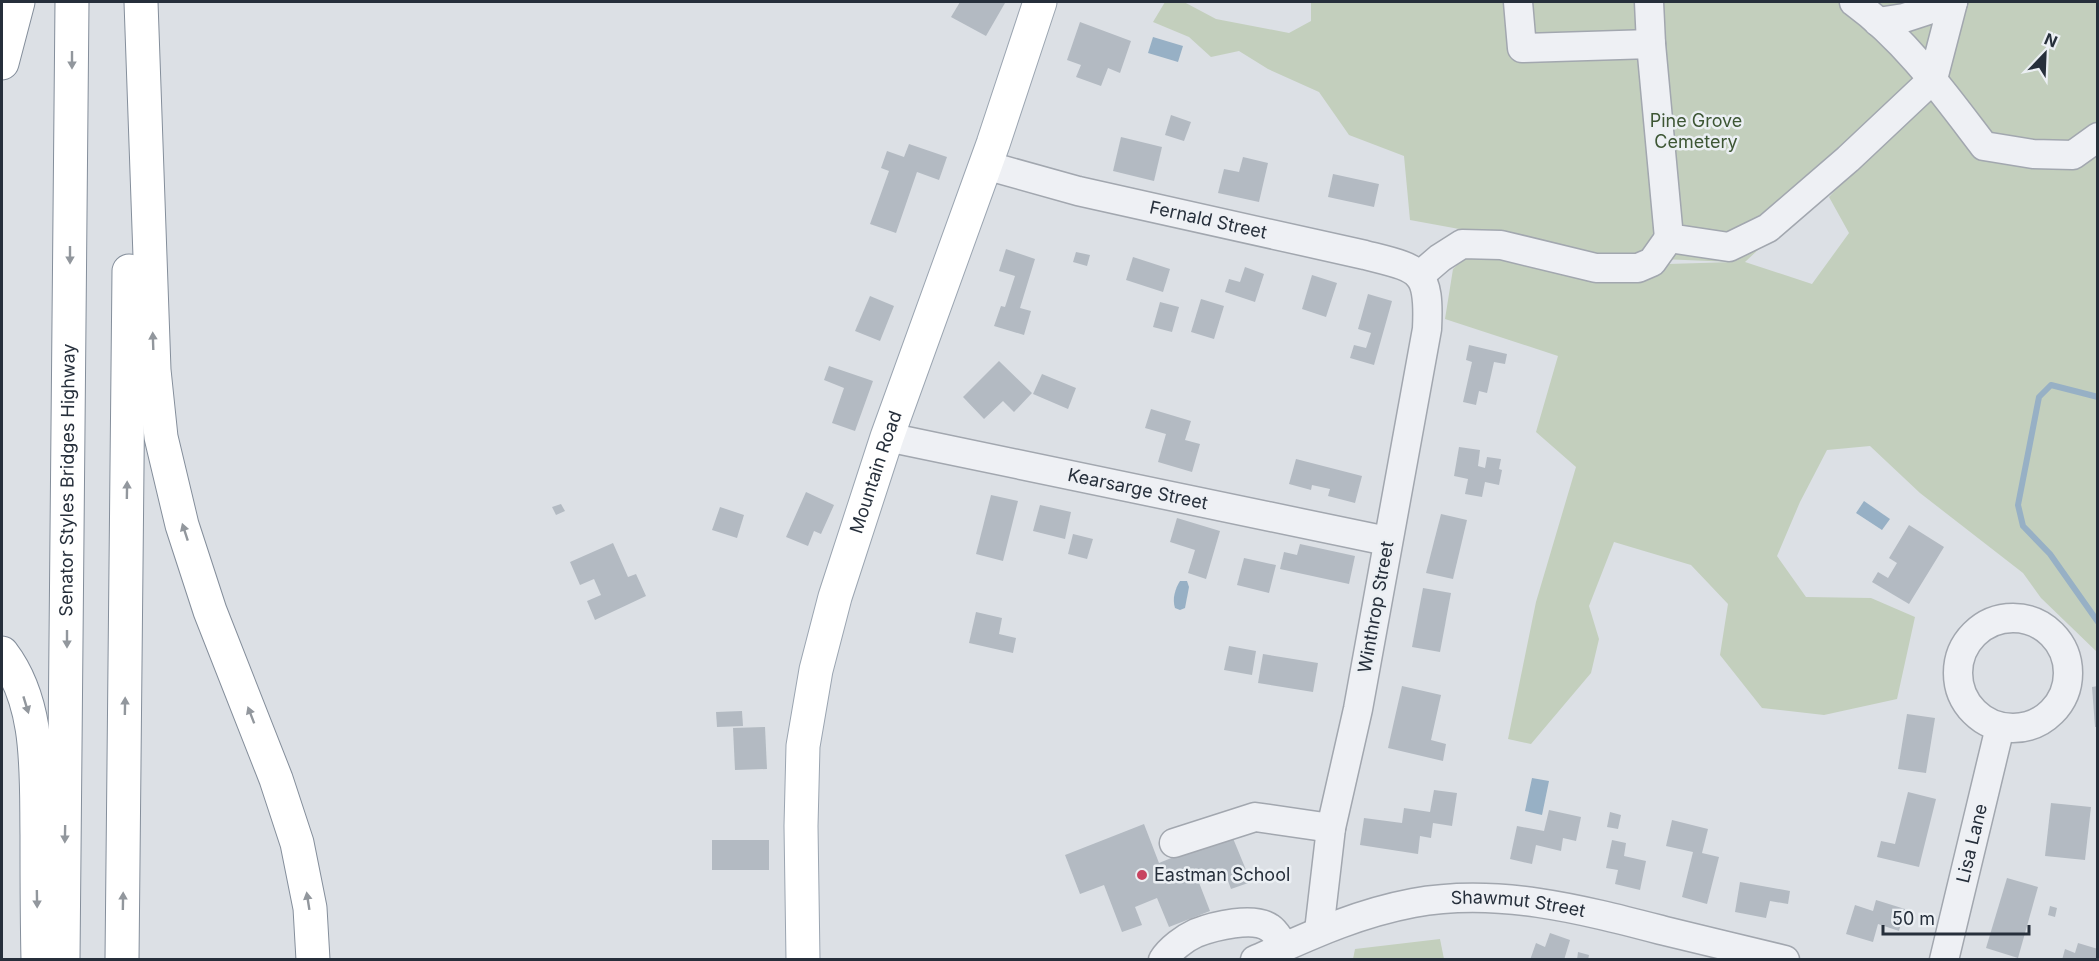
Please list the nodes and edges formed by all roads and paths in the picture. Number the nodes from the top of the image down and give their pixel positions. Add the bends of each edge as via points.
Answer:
1 (18, 2) edge
2 (72, 2) edge
3 (132, 2) edge
4 (141, 2) edge
5 (1040, 2) edge
6 (1518, 2) edge
7 (1649, 2) edge
8 (1854, 2) edge
9 (1953, 2) edge
10 (1878, 22) junction
11 (1651, 44) junction
12 (2, 63) edge
13 (1933, 79) junction
14 (2097, 137) edge
15 (985, 165) junction
16 (1669, 238) junction
17 (1422, 280) junction
18 (888, 437) junction
19 (1388, 541) junction
20 (2, 652) edge
21 (2000, 727) dead end
22 (1331, 828) junction
23 (1174, 843) dead end
24 (1319, 931) junction
25 (1285, 946) junction
26 (38, 960) edge
27 (63, 960) edge
28 (122, 960) edge
29 (313, 960) edge
30 (803, 960) edge
31 (1163, 960) edge
32 (1255, 960) edge
33 (1785, 960) edge
34 (1944, 960) edge

1 - 12 main road
2 -> 27 main road, Senator Styles Bridges Highway
28 -> 3 main road
29 -> 4 main road via 310,908 297,843 276,778 210,611 182,525 161,437 154,370
5 - 15 main road, Mountain Road
6 - 11 street via 1522,48
7 - 11 street
8 - 10 street
9 - 10 street
9 - 13 street
10 - 13 street
11 - 16 street
13 - 14 street via 1984,146 2033,154 2073,155
13 - 16 street via 1768,228 1729,247
15 - 17 street, Fernald Street via 1078,191 1408,266
15 - 18 main road, Mountain Road
16 - 17 street via 1652,262 1638,268 1596,268 1501,245 1462,244 1440,258
17 - 19 street, Winthrop Street via 1428,307 1427,329
18 - 19 street, Kearsarge Street
18 - 30 main road, Mountain Road via 835,597 809,707 801,803
19 - 22 street, Winthrop Street via 1358,709
20 -> 26 main road via 28,706 36,751
21 - 34 street, Lisa Lane
22 - 23 street via 1255,816
22 - 24 street, Winthrop Street
24 - 25 street, Shawmut Street
24 - 33 street, Shawmut Street via 1349,918 1415,903 1504,898 1593,912
25 - 31 street via 1270,927 1254,921 1196,933
25 - 32 street, Shawmut Street

